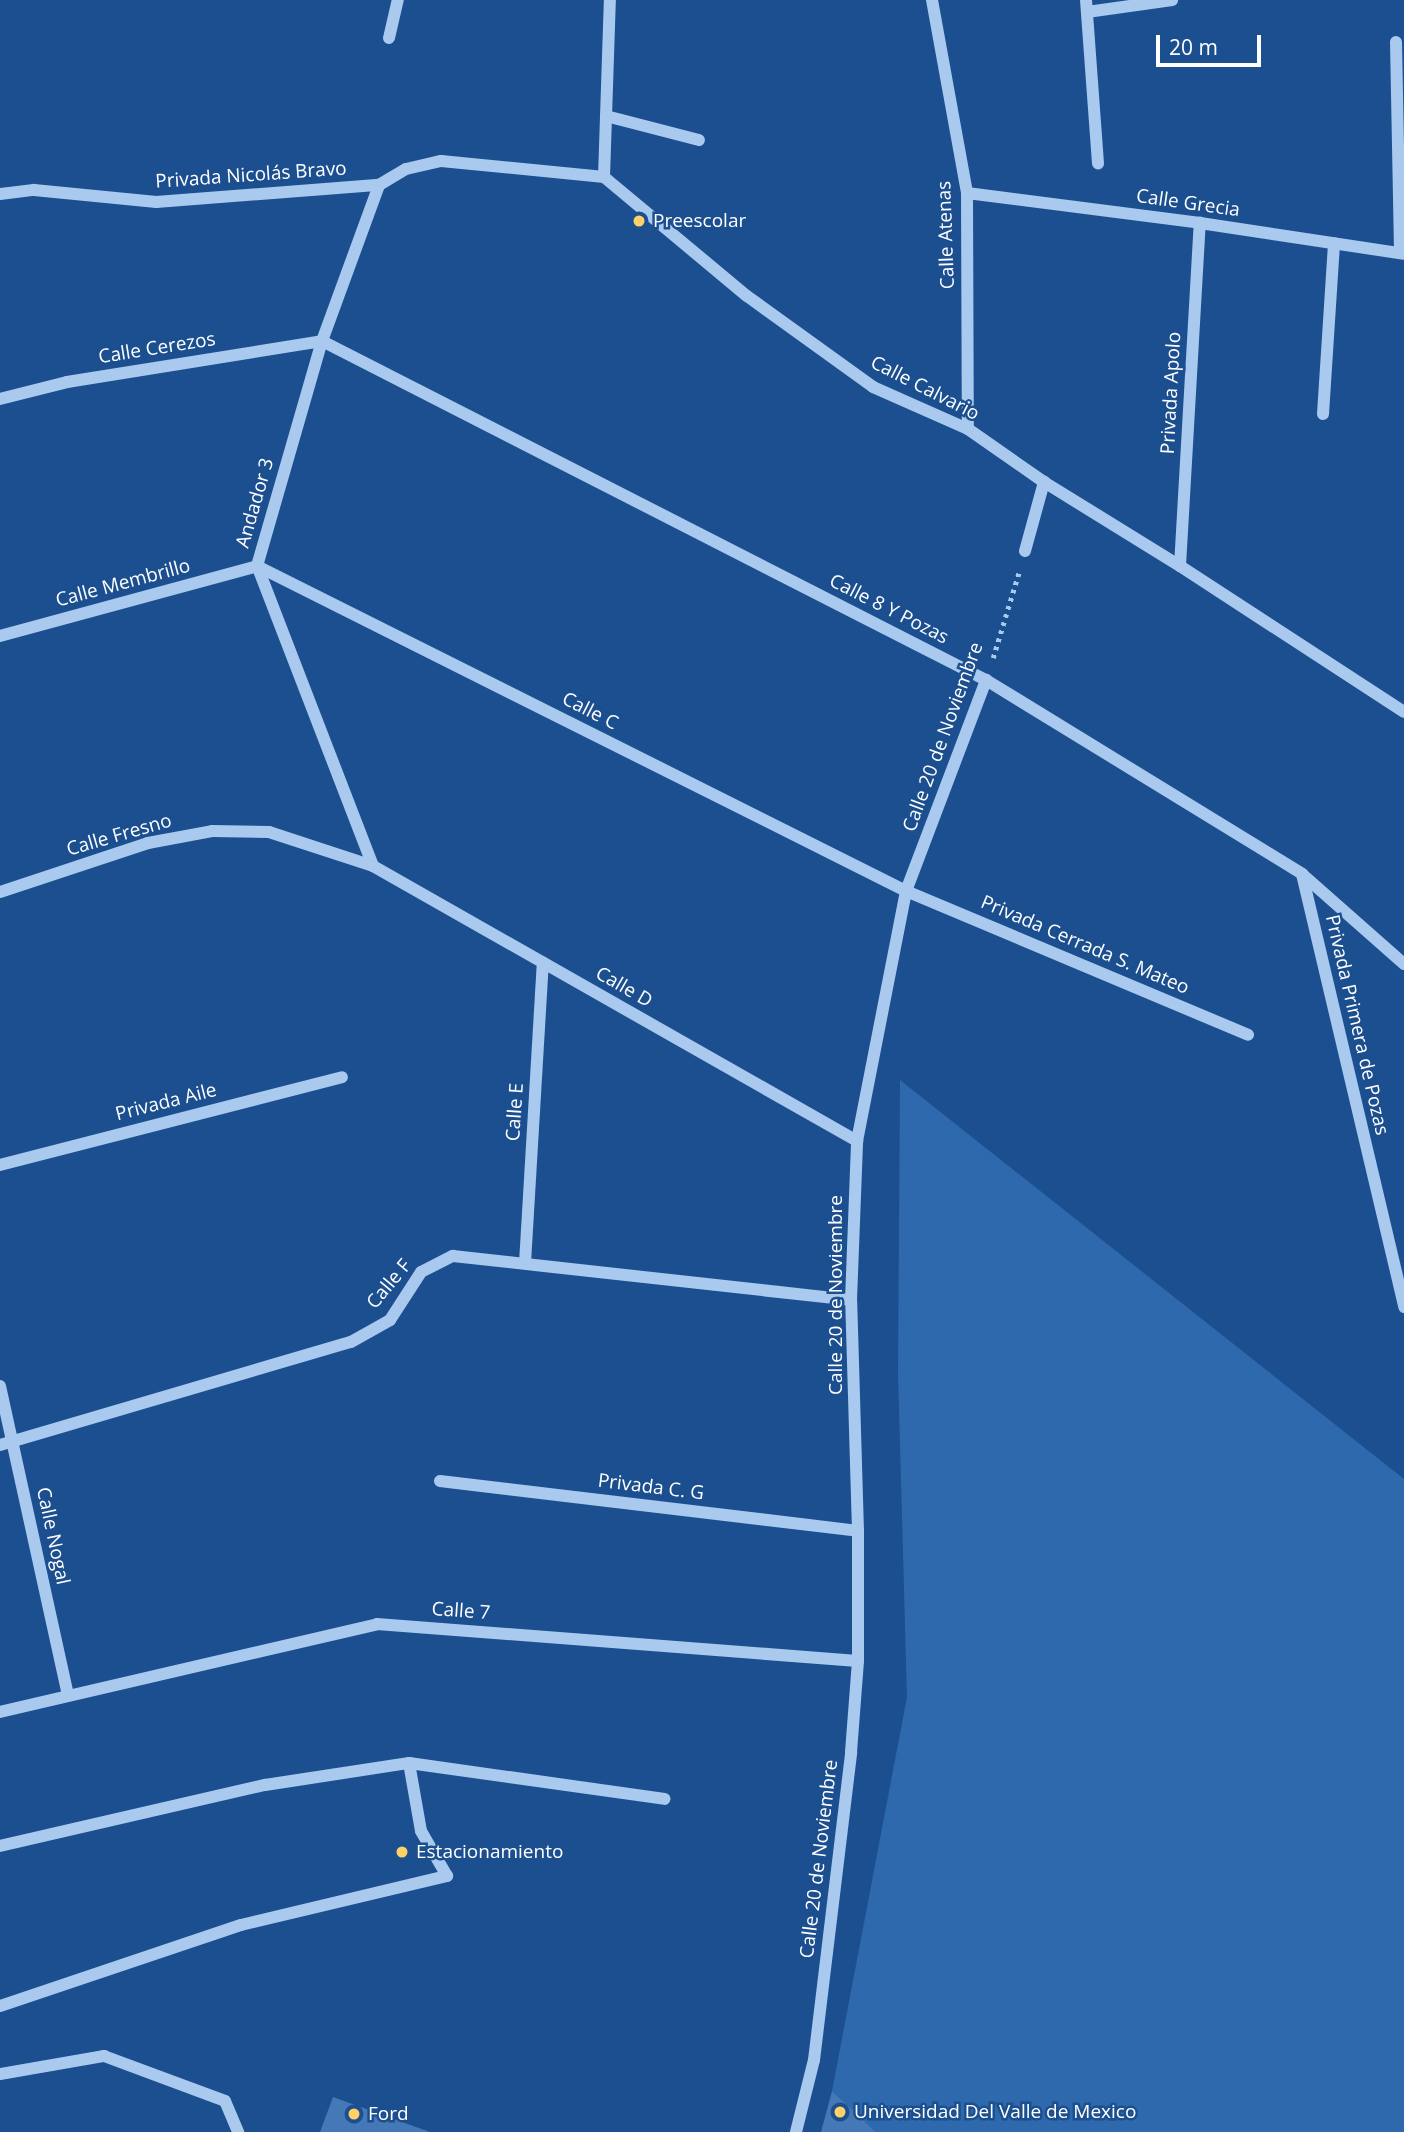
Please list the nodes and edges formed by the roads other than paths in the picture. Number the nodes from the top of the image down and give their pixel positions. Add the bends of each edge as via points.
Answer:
1 (398, 0) edge
2 (610, 0) edge
3 (932, 0) edge
4 (1172, 0) edge
5 (1087, 6) edge
6 (389, 37) dead end
7 (1396, 42) dead end
8 (606, 116) junction
9 (699, 140) dead end
10 (1098, 164) dead end
11 (604, 177) junction
12 (379, 185) junction
13 (967, 193) junction
14 (0, 194) edge
15 (1200, 223) junction
16 (1334, 243) junction
17 (1402, 254) edge
18 (322, 341) junction
19 (0, 400) edge
20 (1323, 414) dead end
21 (968, 429) junction
22 (1044, 482) junction
23 (1025, 551) road end
24 (257, 566) junction
25 (1180, 566) junction
26 (0, 636) edge
27 (986, 680) junction
28 (1404, 712) edge
29 (373, 866) junction
30 (1302, 874) junction
31 (906, 891) junction
32 (0, 892) edge
33 (543, 963) junction
34 (1404, 964) edge
35 (1248, 1035) dead end
36 (342, 1077) dead end
37 (857, 1141) junction
38 (0, 1165) edge
39 (524, 1263) junction
40 (851, 1300) junction
41 (1404, 1307) edge
42 (0, 1386) edge
43 (6, 1443) edge
44 (440, 1481) dead end
45 (858, 1531) junction
46 (858, 1661) junction
47 (68, 1695) junction
48 (0, 1712) edge
49 (409, 1763) junction
50 (664, 1799) dead end
51 (0, 1846) edge
52 (0, 2006) edge
53 (0, 2074) edge
54 (238, 2132) edge
55 (796, 2132) edge

1 - 6 street
2 - 8 street
3 - 13 street, Calle Atenas
4 - 5 street
5 - 10 street
7 - 17 street
8 - 9 street
8 - 11 street
11 - 12 street via 441,161 407,169
11 - 21 street, Calle Calvario via 747,296 873,387
12 - 14 street, Privada Nicolás Bravo via 156,202 34,190
12 - 18 street, Andador 3
13 - 15 street, Calle Grecia
13 - 21 street, Calle Atenas
15 - 16 street, Calle Grecia
15 - 25 street, Privada Apolo
16 - 17 street, Calle Grecia
16 - 20 street
18 - 19 street, Calle Cerezos via 67,382
18 - 24 street, Andador 3
18 - 27 street, Calle 8 Y Pozas
21 - 22 street, Calle Calvario
22 - 23 street
22 - 25 street, Calle Calvario
24 - 26 street, Calle Membrillo
24 - 29 street, Andador 3
24 - 31 street, Calle C
25 - 28 street, Calle Calvario
27 - 30 street, Calle 8 Y Pozas
27 - 31 street, Calle 20 de Noviembre
29 - 32 street, Calle Fresno via 268,832 212,831 148,843
29 - 33 street, Calle D
30 - 34 street, Calle 8 Y Pozas
30 - 41 street, Privada Primera de Pozas
31 - 35 street, Privada Cerrada S. Mateo
31 - 37 street, Calle 20 de Noviembre
33 - 37 street, Calle D
33 - 39 street, Calle E
36 - 38 street, Privada Aile
37 - 40 street, Calle 20 de Noviembre
39 - 40 street, Calle F
39 - 43 street, Calle F via 453,1256 421,1272 390,1320 351,1342
40 - 45 street, Calle 20 de Noviembre
42 - 43 street, Calle Nogal
43 - 47 street, Calle Nogal
44 - 45 street, Privada C. G
45 - 46 street, Calle 20 de Noviembre
46 - 47 street, Calle 7 via 377,1624
46 - 55 street, Calle 20 de Noviembre via 814,2060
47 - 48 street, Calle 7
49 - 50 street
49 - 51 street via 265,1785
49 - 52 street via 421,1831 447,1876 241,1925
53 - 54 street via 104,2056 225,2101

